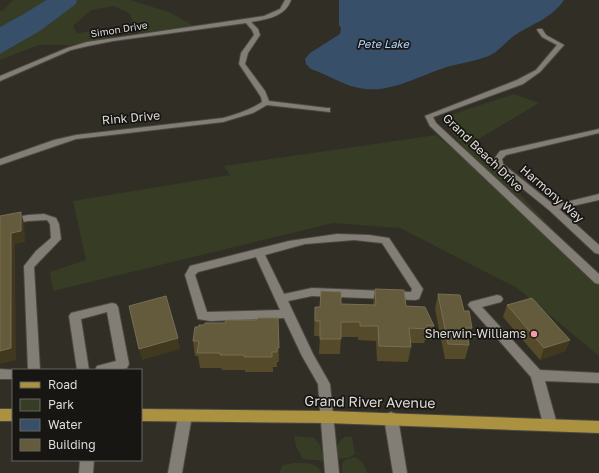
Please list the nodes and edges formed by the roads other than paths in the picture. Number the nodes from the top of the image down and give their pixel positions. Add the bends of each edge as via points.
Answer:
1 (288, 0) edge
2 (247, 21) junction
3 (540, 30) dead end
4 (0, 80) edge
5 (266, 104) junction
6 (327, 110) dead end
7 (599, 131) edge
8 (0, 162) edge
9 (599, 197) edge
10 (552, 208) junction
11 (0, 223) edge
12 (599, 251) edge
13 (259, 253) junction
14 (599, 280) edge
15 (497, 298) dead end
16 (281, 299) junction
17 (288, 314) junction
18 (34, 369) edge
19 (83, 369) edge
20 (105, 369) edge
21 (0, 374) edge
22 (12, 374) edge
23 (537, 375) junction
24 (599, 378) edge
25 (0, 415) edge
26 (12, 415) edge
27 (142, 415) edge
28 (185, 416) junction
29 (328, 417) junction
30 (391, 418) junction
31 (550, 424) junction
32 (599, 427) edge
33 (87, 461) edge
34 (86, 473) edge
35 (175, 473) edge
36 (332, 473) edge
37 (400, 473) edge

1 - 2 street, Simon Drive via 283,10 267,17
2 - 4 street, Simon Drive via 87,44 69,49
2 - 5 street via 257,35 242,59 242,65 262,92
3 - 14 street, Grand Beach Drive via 544,36 561,46 538,70 520,82 429,116 433,124
5 - 6 street
5 - 8 street, Rink Drive via 223,120 76,137
7 - 10 street, Harmony Way via 503,153 498,159 499,165
9 - 10 street
10 - 12 street, Harmony Way
11 - 18 street via 44,217 52,218 54,222 56,239 29,266
13 - 16 street
13 - 16 street via 312,240 363,237 385,240 418,290 415,296 312,292
13 - 17 street via 194,268 190,275 202,316 210,318
15 - 23 street via 474,305
16 - 17 street
17 - 29 street via 324,384
19 - 20 street via 76,316 112,307 123,364
21 - 22 street
23 - 24 street
23 - 31 street
25 - 26 main road
27 - 28 main road, Grand River Avenue
28 - 29 main road, Grand River Avenue
28 - 35 street
29 - 30 main road, Grand River Avenue
29 - 36 street
30 - 31 main road, Grand River Avenue
30 - 37 street
31 - 32 main road, Grand River Avenue
33 - 34 street

